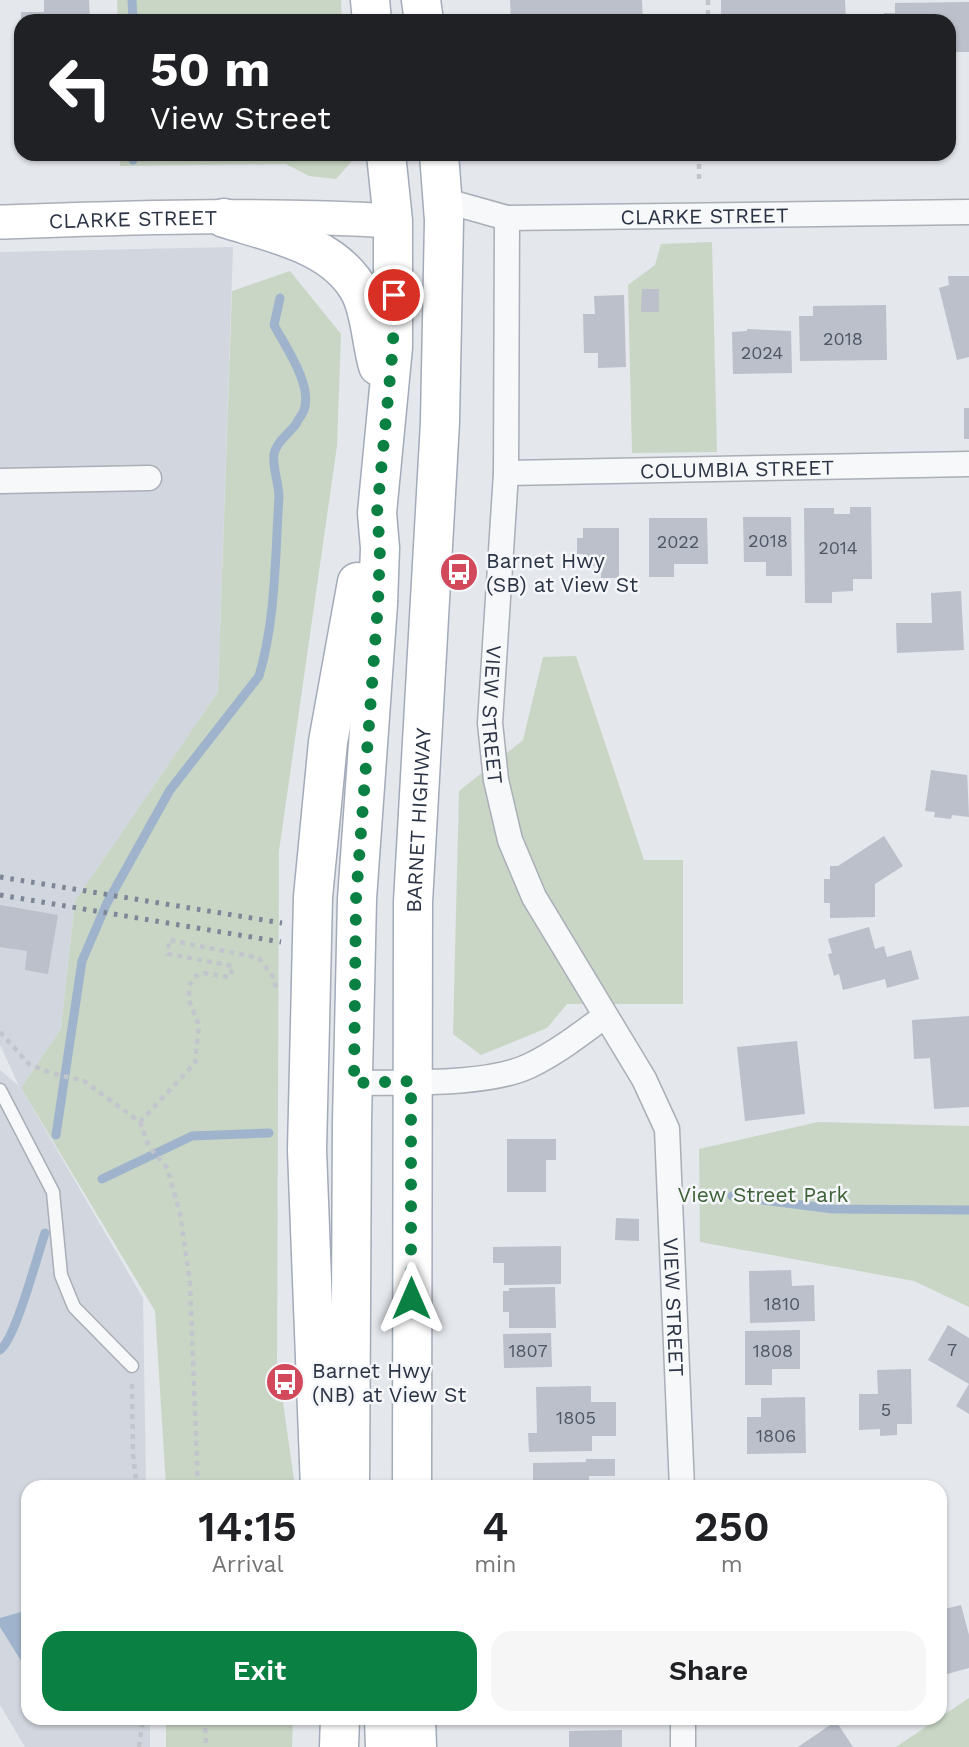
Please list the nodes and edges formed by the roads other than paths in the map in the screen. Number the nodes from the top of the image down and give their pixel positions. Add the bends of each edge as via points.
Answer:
1 (387, 161) edge
2 (440, 161) edge
3 (443, 200) junction
4 (969, 212) edge
5 (223, 218) junction
6 (507, 218) junction
7 (393, 221) junction
8 (0, 222) edge
9 (443, 255) junction
10 (387, 395) junction
11 (969, 464) edge
12 (506, 473) junction
13 (149, 478) dead end
14 (0, 481) edge
15 (377, 513) junction
16 (605, 1016) junction
17 (411, 1081) junction
18 (354, 1083) junction
19 (0, 1090) edge
20 (132, 1366) road end
21 (351, 1409) junction
22 (320, 1480) edge
23 (350, 1480) edge
24 (368, 1480) edge
25 (412, 1480) edge
26 (682, 1480) edge
27 (384, 1725) edge
28 (416, 1725) edge
29 (683, 1725) edge
30 (385, 1747) edge
31 (416, 1747) edge
32 (683, 1747) edge

1 - 7 main road
2 - 3 main road, BARNET HIGHWAY
3 - 6 street, CLARKE STREET
3 - 9 main road, BARNET HIGHWAY
4 - 6 street, CLARKE STREET
5 - 7 main road, CLARKE STREET
5 - 8 main road, CLARKE STREET
5 - 10 main road via 304,245 343,268 360,293
6 - 12 street, VIEW STREET
7 - 9 main road
7 - 10 main road via 393,346
9 - 17 main road, BARNET HIGHWAY via 440,422 413,902
10 - 15 main road
11 - 12 street, COLUMBIA STREET
12 - 16 street, VIEW STREET via 490,723 496,780 509,840 534,897
13 - 14 street
15 - 18 main road via 378,604 356,899
15 - 22 main road via 363,548 328,741 313,897 307,1150
16 - 17 street via 527,1067 487,1078
16 - 26 street, VIEW STREET via 644,1079 667,1129
17 - 18 street
17 - 25 main road, BARNET HIGHWAY
18 - 21 main road
19 - 20 lane via 53,1192 61,1275 74,1307
21 - 23 main road
21 - 24 main road
27 - 30 main road
28 - 31 main road
29 - 32 street

